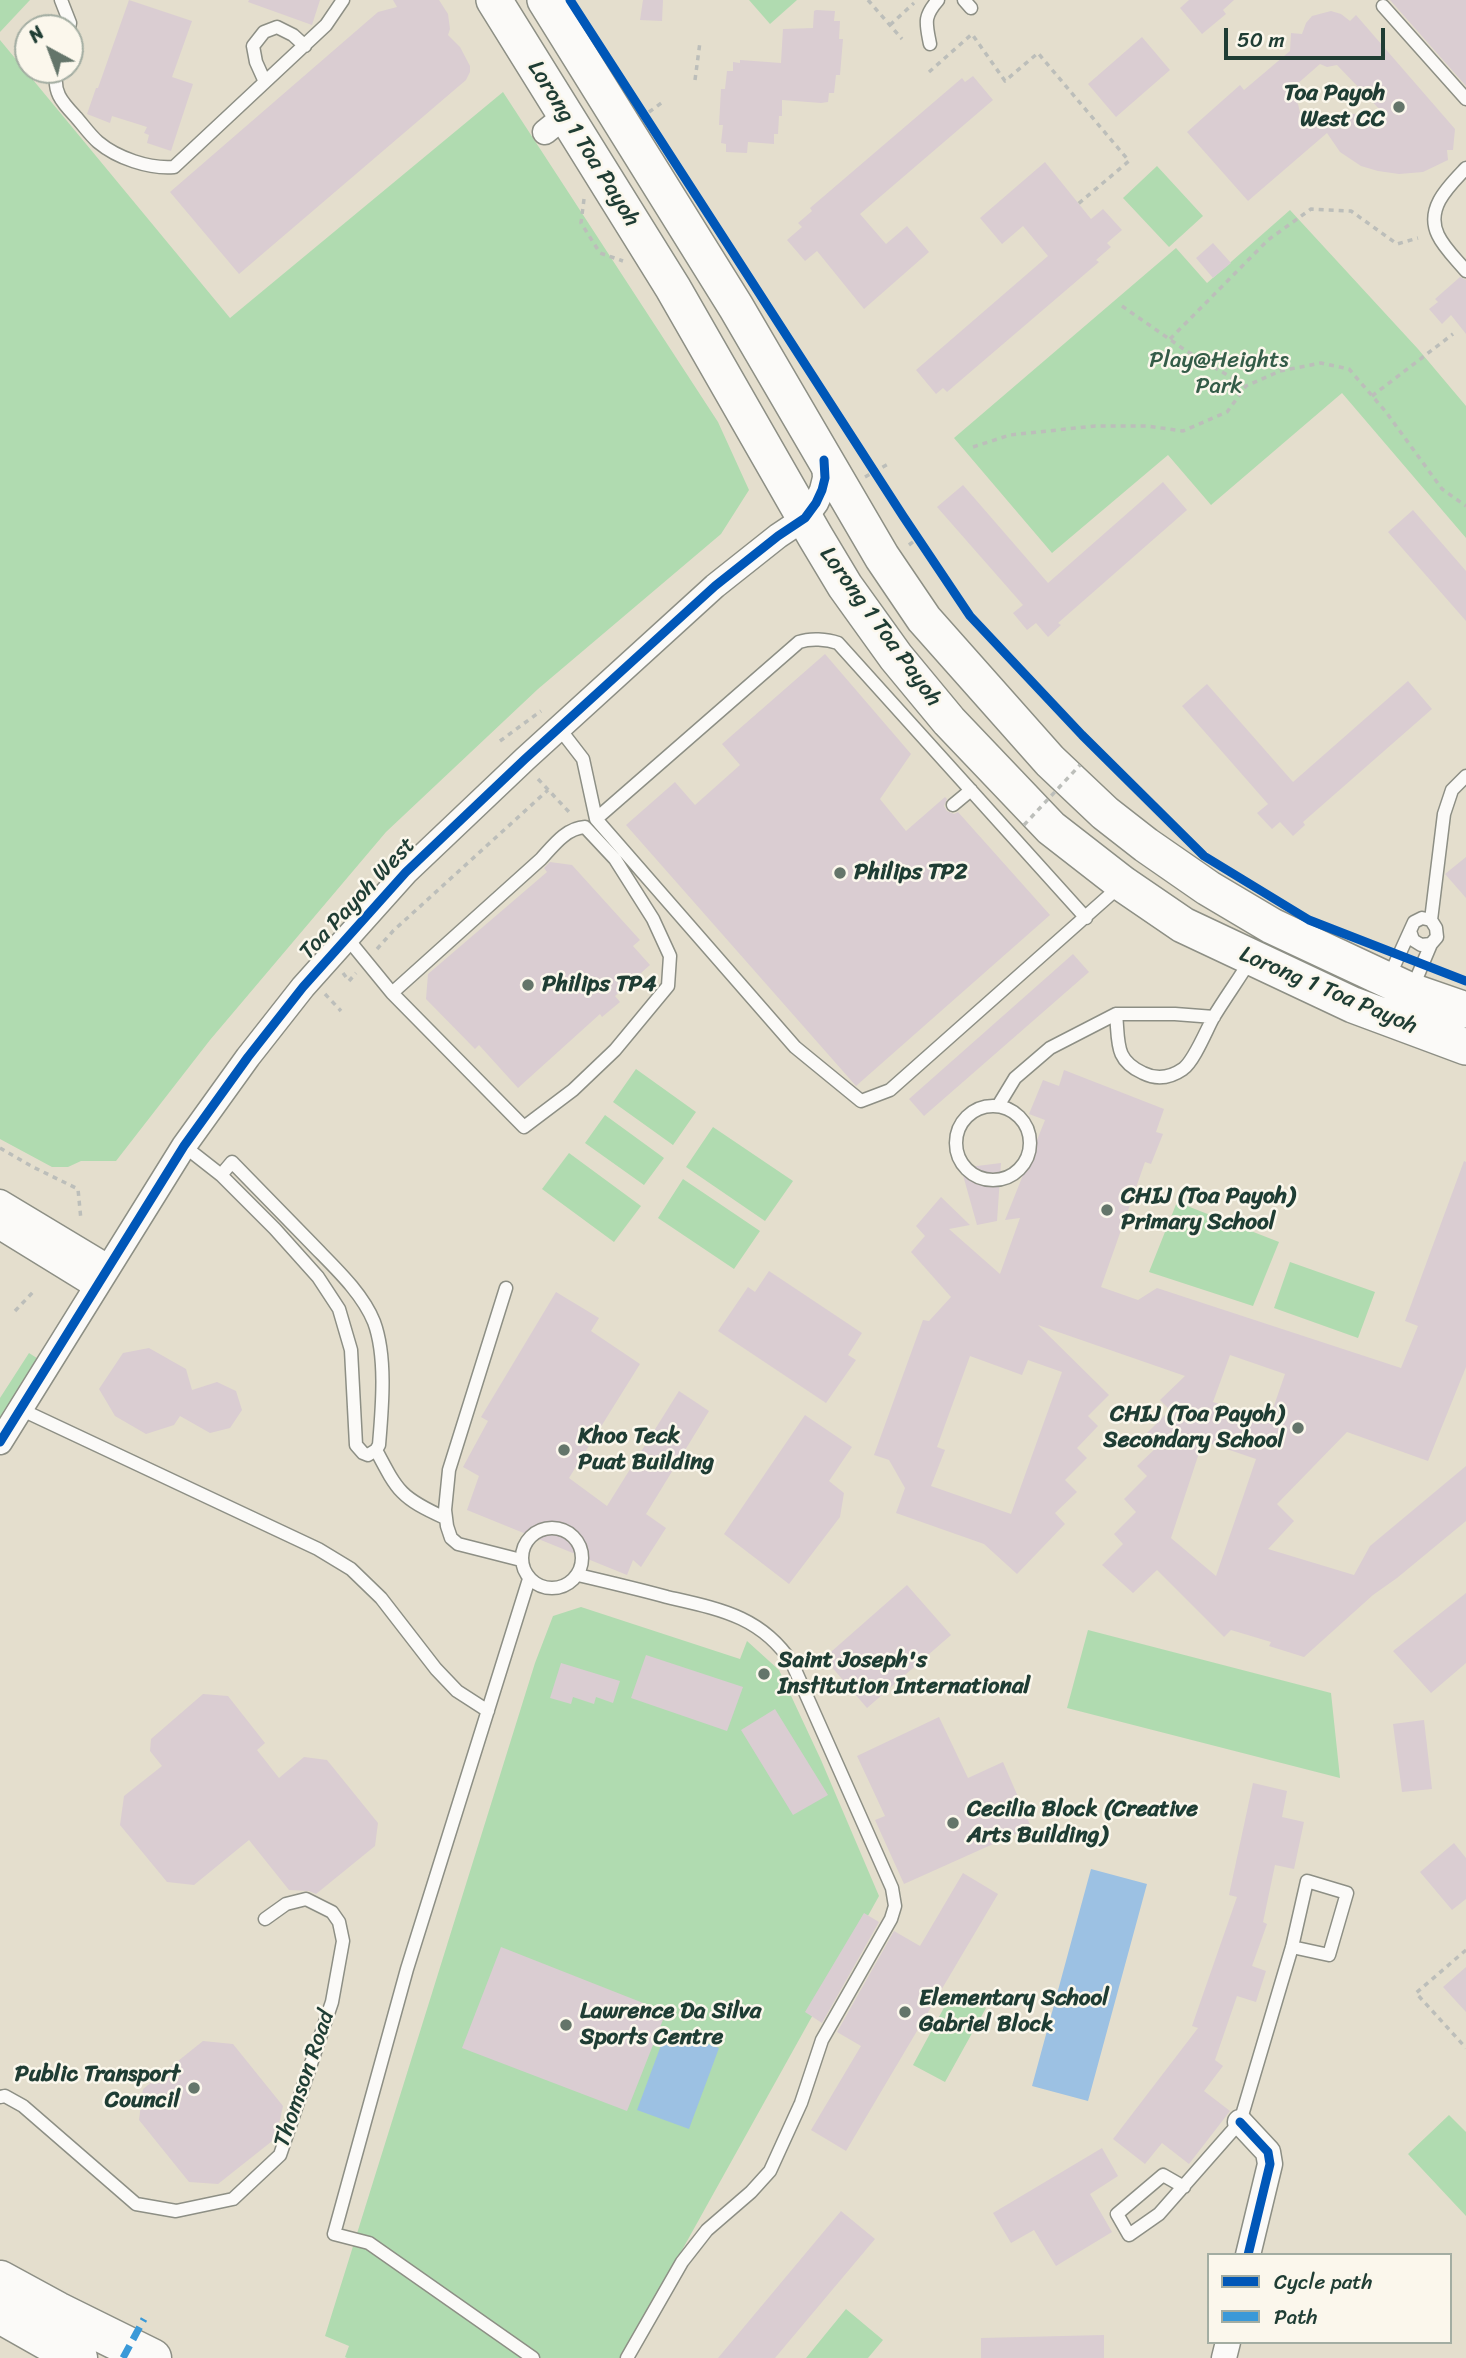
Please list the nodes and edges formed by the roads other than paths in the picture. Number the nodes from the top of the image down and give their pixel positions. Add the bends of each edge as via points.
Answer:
1 (343, 0) edge
2 (494, 0) edge
3 (545, 0) edge
4 (938, 0) edge
5 (1383, 6) dead end
6 (930, 44) dead end
7 (305, 46) junction
8 (265, 82) junction
9 (55, 84) edge
10 (1466, 99) edge
11 (1466, 168) edge
12 (1466, 271) edge
13 (824, 460) junction
14 (791, 514) junction
15 (882, 557) junction
16 (845, 586) junction
17 (559, 728) junction
18 (1466, 776) edge
19 (971, 790) junction
20 (953, 805) dead end
21 (596, 819) junction
22 (1123, 884) junction
23 (1086, 918) junction
24 (1432, 920) junction
25 (1410, 931) junction
26 (347, 937) junction
27 (1431, 944) junction
28 (1251, 959) junction
29 (1399, 986) junction
30 (392, 993) junction
31 (1466, 1010) edge
32 (1115, 1014) junction
33 (1214, 1017) junction
34 (1466, 1046) edge
35 (998, 1106) junction
36 (184, 1146) junction
37 (220, 1175) junction
38 (0, 1202) edge
39 (0, 1227) edge
40 (102, 1277) junction
41 (506, 1288) dead end
42 (20, 1409) junction
43 (0, 1442) edge
44 (376, 1450) junction
45 (446, 1518) junction
46 (522, 1560) junction
47 (578, 1575) junction
48 (530, 1579) junction
49 (488, 1711) junction
50 (265, 1919) dead end
51 (1292, 1947) junction
52 (0, 2096) edge
53 (1240, 2122) junction
54 (1184, 2187) junction
55 (1248, 2253) edge
56 (0, 2280) edge
57 (0, 2314) edge
58 (78, 2358) edge
59 (152, 2358) edge
60 (533, 2358) edge
61 (627, 2358) edge

1 - 7 lane via 327,25
2 - 14 main road, Lorong 1 Toa Payoh via 555,124 673,288
3 - 13 main road, Lorong 1 Toa Payoh via 736,307
4 - 6 lane via 926,18
5 - 10 lane
7 - 8 lane
7 - 8 lane via 277,27 264,32 253,46
8 - 9 lane via 174,167 157,168 132,161 98,142 61,100
11 - 12 lane via 1435,209 1437,234
13 - 14 street, Toa Payoh West via 825,478 816,503
13 - 15 main road, Lorong 1 Toa Payoh
14 - 16 main road, Lorong 1 Toa Payoh
14 - 17 street, Toa Payoh West
15 - 16 main road via 856,562
15 - 29 main road, Lorong 1 Toa Payoh via 924,619 972,675 1050,761 1105,813 1208,888 1272,926
16 - 22 main road, Lorong 1 Toa Payoh via 949,721 1051,828
17 - 21 lane via 583,759
17 - 26 street, Toa Payoh West via 406,872
18 - 24 lane via 1452,790 1444,814
19 - 20 lane
19 - 21 lane via 838,643 805,640
19 - 23 lane
21 - 23 lane via 795,1047 860,1101 890,1090
22 - 23 lane
22 - 28 main road, Lorong 1 Toa Payoh via 1183,925
24 - 25 lane via 1414,922
24 - 27 lane via 1437,937
25 - 27 lane via 1413,940
25 - 29 lane
26 - 30 lane
26 - 36 street, Toa Payoh West via 294,998
27 - 29 lane
28 - 33 lane
28 - 34 main road, Lorong 1 Toa Payoh via 1353,1005
29 - 31 main road, Lorong 1 Toa Payoh
30 - 30 lane via 578,827 585,827 615,859 670,956 668,986 615,1050 524,1127
32 - 33 lane
32 - 33 lane via 1122,1056 1129,1067 1154,1078 1185,1068
32 - 35 lane via 1051,1048 1015,1078
35 - 35 lane via 1014,1112 1025,1124 1030,1140 1028,1157 1018,1171 987,1181 960,1163 955,1147 957,1130 967,1116
36 - 37 lane
36 - 40 street, Toa Payoh West
37 - 44 lane via 318,1277 339,1309 351,1350 356,1445 363,1454
37 - 44 lane via 232,1162 365,1304 375,1324 380,1353
38 - 40 street
39 - 40 street
40 - 42 street, Toa Payoh West
41 - 45 lane via 449,1470
42 - 43 street, Toa Payoh West
42 - 49 lane via 318,1549 351,1569 381,1598 457,1691
44 - 45 lane via 400,1491
45 - 46 lane via 451,1538 458,1544
46 - 47 lane via 523,1549 535,1532 566,1530 583,1555
46 - 48 lane
47 - 48 lane via 554,1589
47 - 61 lane via 728,1611 764,1631 783,1649 892,1888 895,1906 822,2040 801,2103 770,2171 708,2230 682,2262
48 - 49 lane
49 - 60 lane via 407,1969 334,2234 369,2243
50 - 52 lane, Thomson Road via 306,1899 332,1912 343,1941 332,2002 280,2155 233,2199 176,2211 136,2204 23,2106
51 - 51 lane via 1307,1881 1347,1893 1329,1955
51 - 53 lane
53 - 54 lane
53 - 55 street via 1268,2152 1270,2164
54 - 54 lane via 1159,2214 1129,2235 1117,2214 1163,2175
56 - 59 main road
57 - 58 main road

